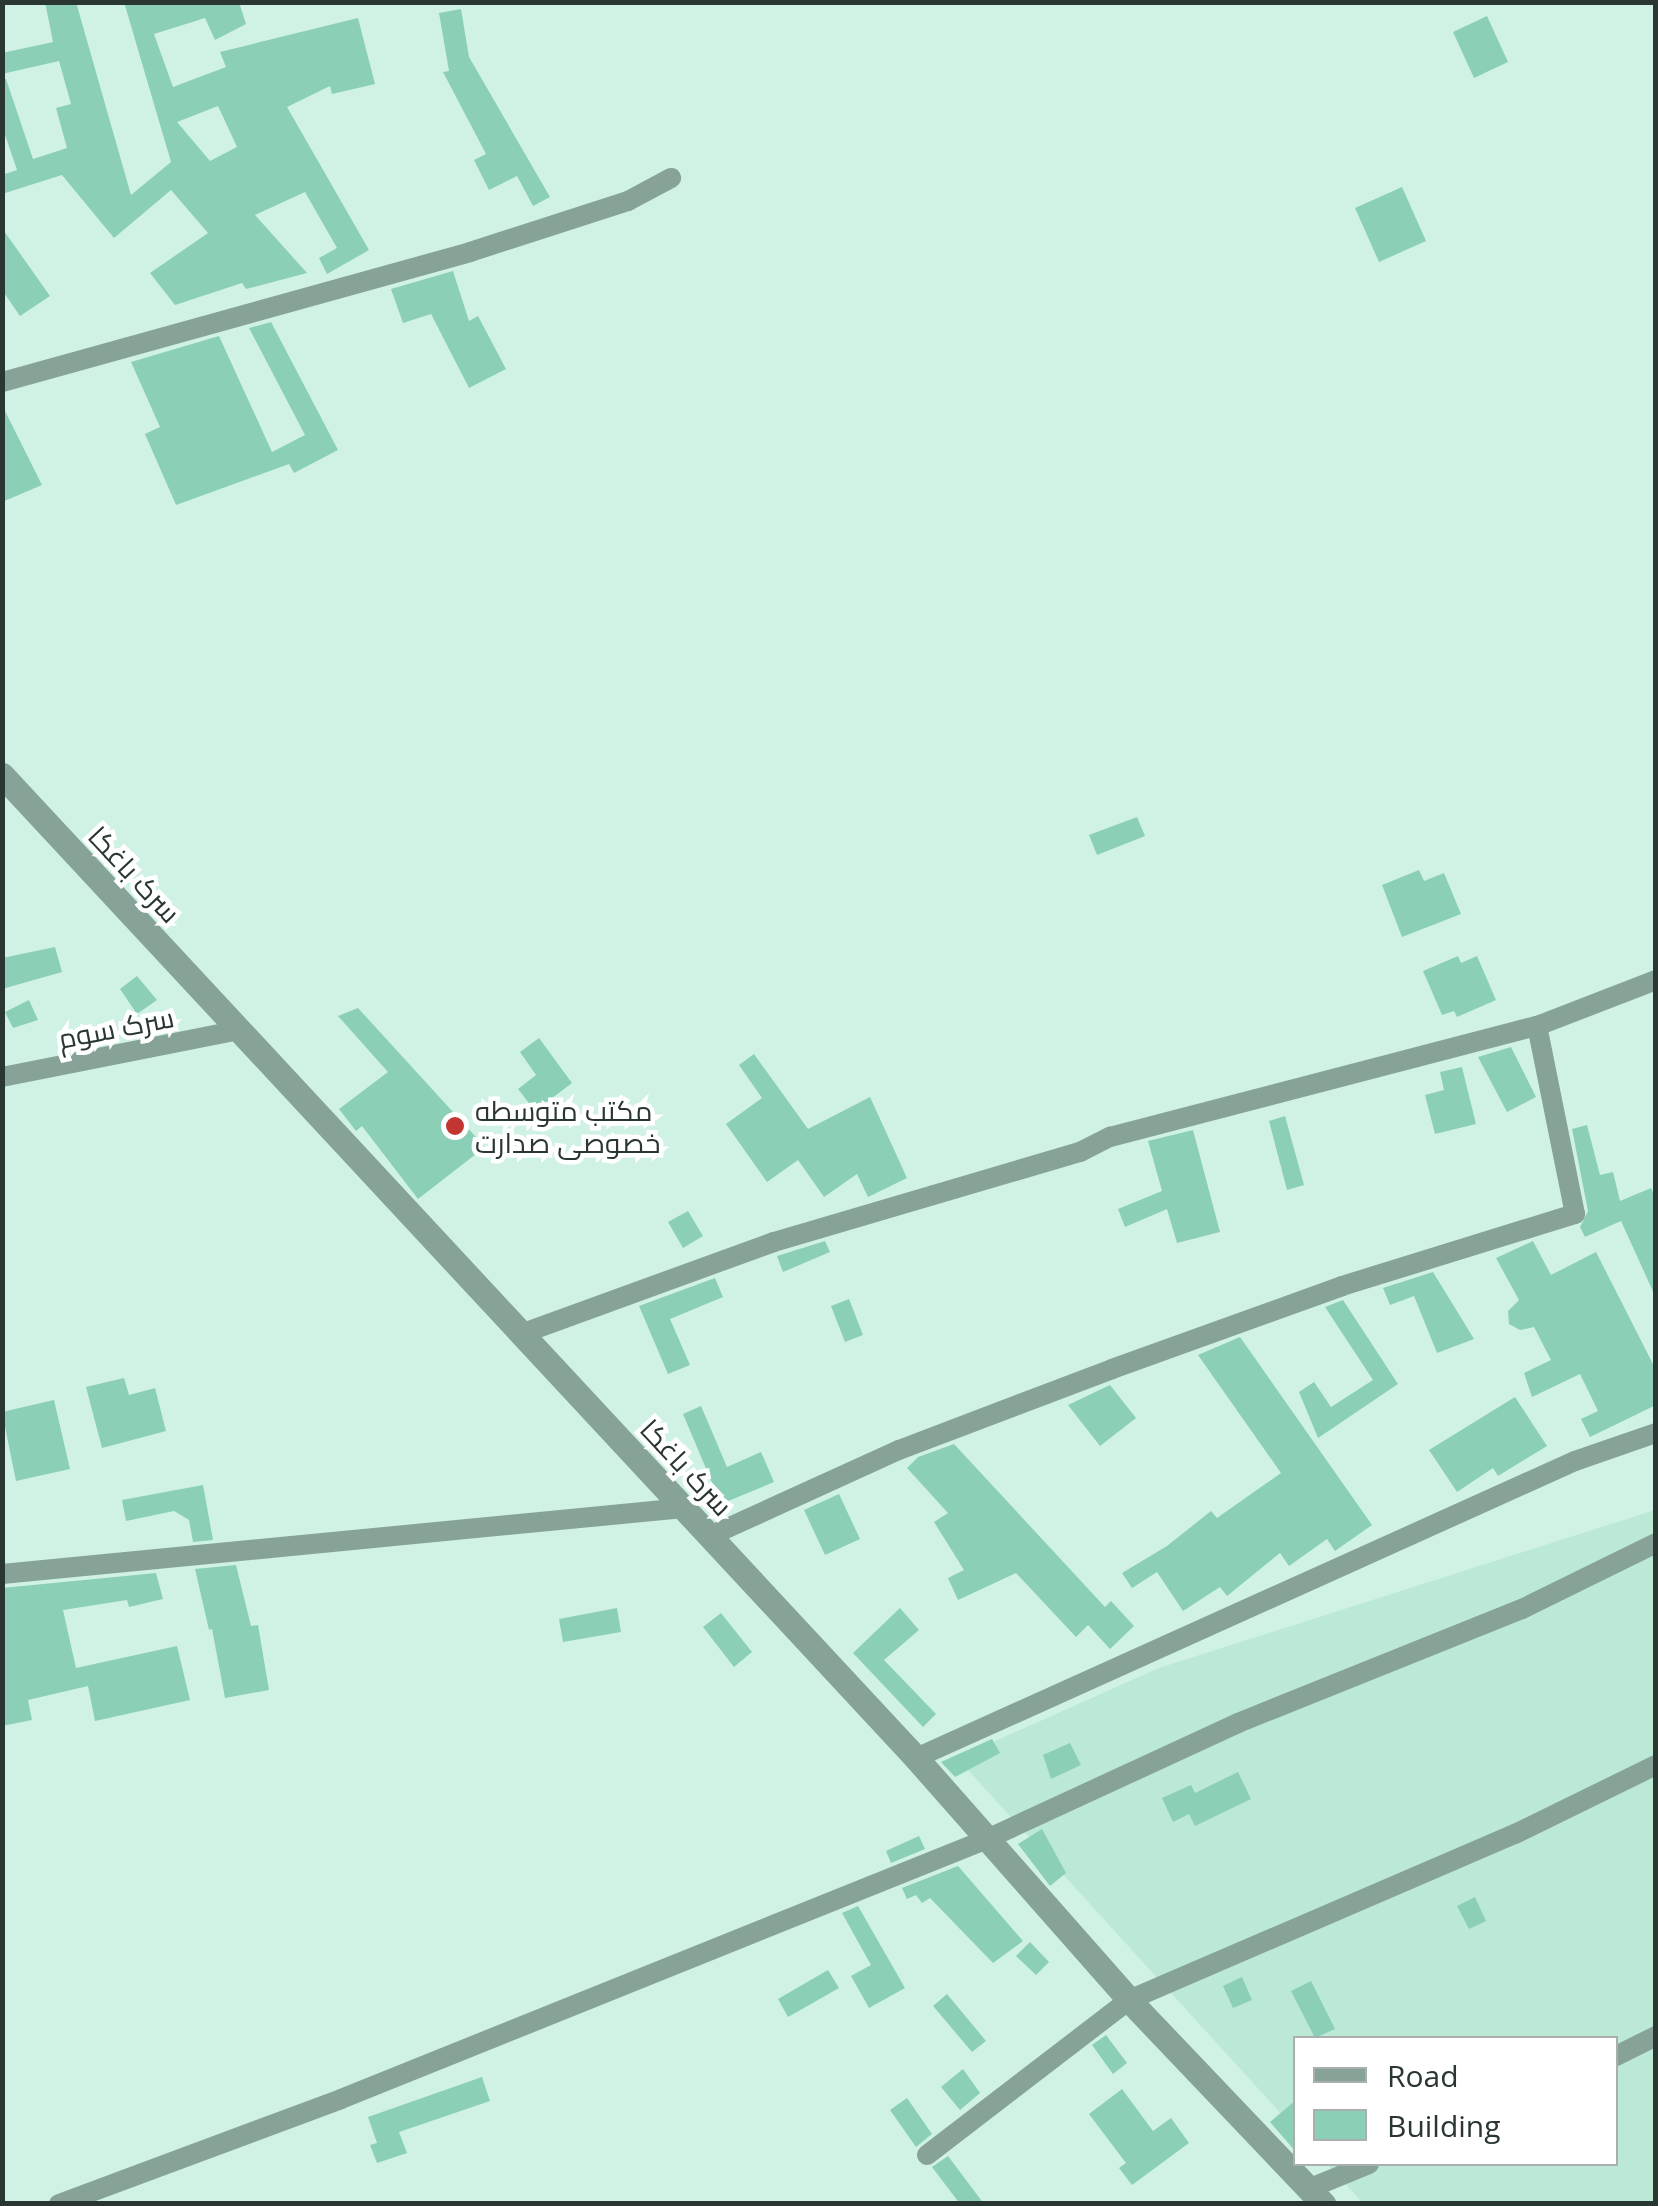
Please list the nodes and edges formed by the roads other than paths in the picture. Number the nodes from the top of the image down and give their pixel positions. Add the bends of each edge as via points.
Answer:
1 (671, 178) dead end
2 (2, 382) edge
3 (2, 776) edge
4 (1656, 980) edge
5 (1537, 1026) junction
6 (240, 1030) junction
7 (2, 1077) edge
8 (522, 1334) junction
9 (1656, 1433) edge
10 (684, 1508) junction
11 (710, 1536) junction
12 (1656, 1542) edge
13 (2, 1574) edge
14 (916, 1758) junction
15 (1656, 1765) edge
16 (986, 1839) junction
17 (1129, 2000) junction
18 (1656, 2036) edge
19 (1618, 2055) edge
20 (927, 2156) dead end
21 (1366, 2166) edge
22 (1316, 2196) edge
23 (58, 2204) edge

1 - 2 street via 628,201 470,252
3 - 6 street, سرک باغکا
4 - 5 street
5 - 8 street via 1110,1136 1080,1152 774,1242
5 - 11 street via 1574,1214 1342,1286 1112,1369 899,1450
6 - 7 street, سرک سوم
6 - 8 street, سرک باغکا
8 - 10 street, سرک باغکا
9 - 14 street via 1575,1461
10 - 11 street, سرک باغکا
10 - 13 street
11 - 14 street, سرک باغکا
12 - 16 street via 1522,1609 1238,1723
14 - 16 street, سرک باغکا
15 - 17 street via 1515,1834
16 - 17 street, سرک باغکا
16 - 23 street via 341,2099
17 - 20 street
17 - 22 street, سرک باغکا
18 - 19 street
21 - 22 street

